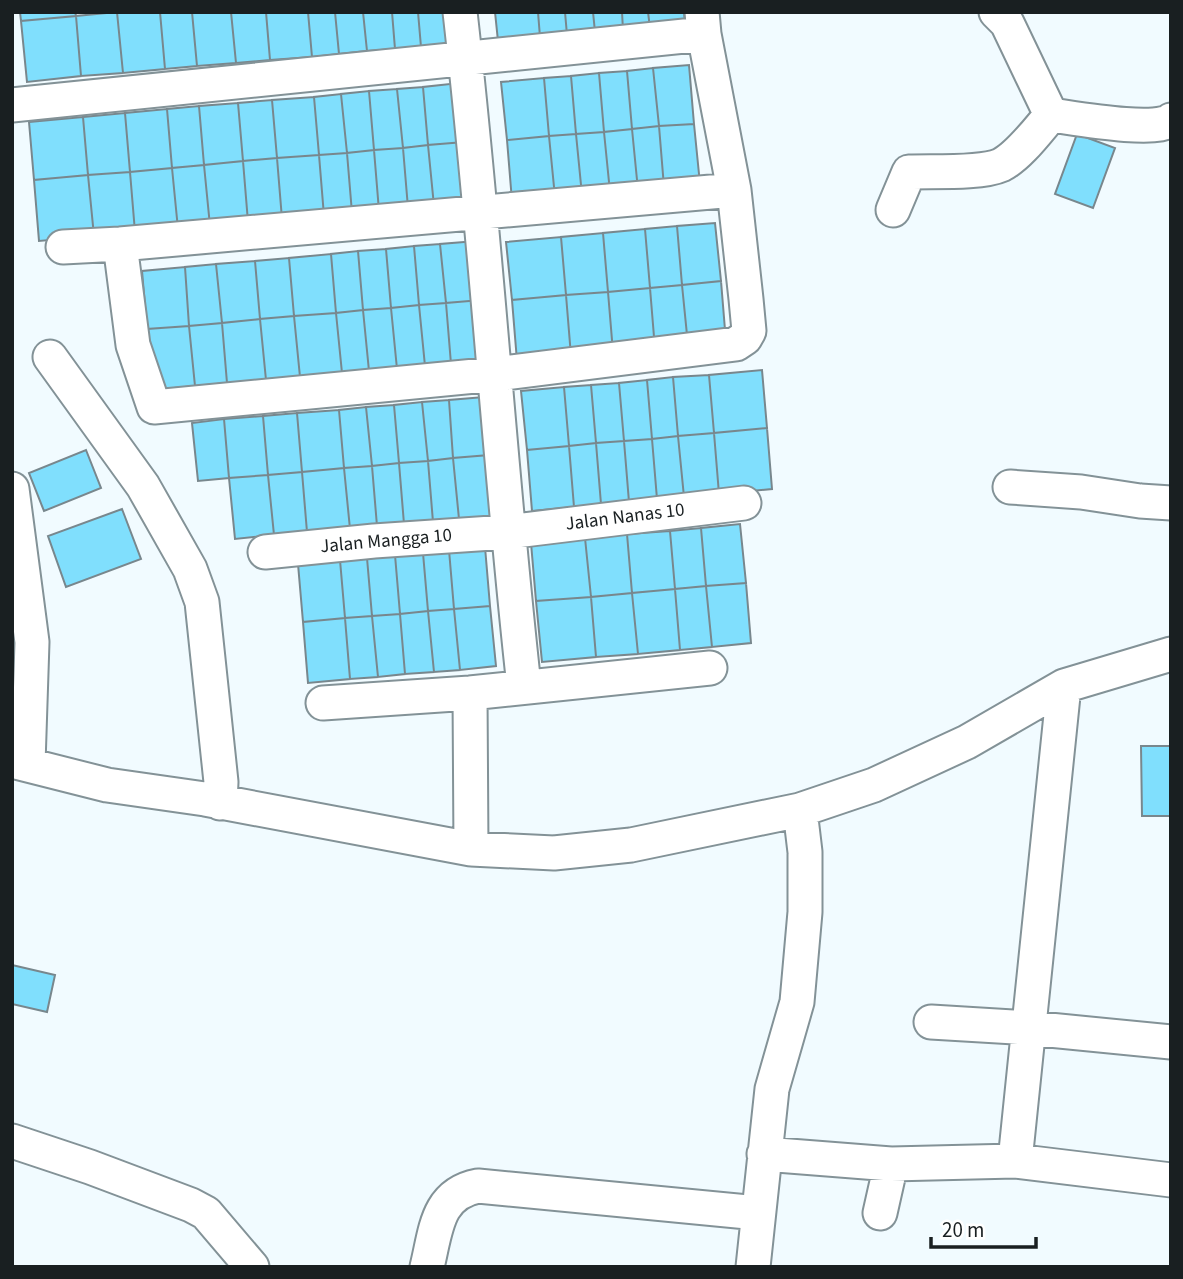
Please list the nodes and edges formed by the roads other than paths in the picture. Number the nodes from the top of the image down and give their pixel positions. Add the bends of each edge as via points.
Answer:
1 (460, 12) edge
2 (996, 12) edge
3 (703, 23) edge
4 (466, 59) junction
5 (12, 105) edge
6 (1051, 115) junction
7 (1171, 120) edge
8 (734, 190) junction
9 (893, 210) dead end
10 (481, 213) junction
11 (120, 244) junction
12 (63, 247) dead end
13 (50, 357) dead end
14 (496, 374) junction
15 (1010, 487) dead end
16 (12, 489) edge
17 (744, 503) dead end
18 (1171, 503) edge
19 (507, 532) junction
20 (265, 552) dead end
21 (1171, 654) edge
22 (710, 668) dead end
23 (524, 686) junction
24 (1064, 686) junction
25 (470, 693) junction
26 (323, 704) dead end
27 (20, 762) edge
28 (220, 803) junction
29 (800, 810) junction
30 (471, 849) junction
31 (931, 1021) dead end
32 (1029, 1028) junction
33 (1171, 1042) edge
34 (12, 1141) edge
35 (764, 1154) junction
36 (1015, 1161) junction
37 (891, 1164) junction
38 (1171, 1180) edge
39 (758, 1213) junction
40 (880, 1213) dead end
41 (252, 1267) edge
42 (427, 1267) edge
43 (753, 1267) edge

1 - 4 street
2 - 6 street via 1007,23
3 - 4 street
3 - 8 street
4 - 5 street
4 - 10 street
6 - 7 street via 1127,125
6 - 9 street via 1000,165 909,172
8 - 10 street
8 - 14 street via 749,331 746,338 721,347
10 - 11 street
10 - 14 street
11 - 12 street
11 - 14 street via 133,345 154,407
13 - 28 street via 143,486 190,569 202,601
14 - 19 street
15 - 18 street
16 - 27 street via 32,642
17 - 19 street, Jalan Nanas 10
19 - 20 street, Jalan Mangga 10
19 - 23 street
21 - 24 street
22 - 23 street
23 - 25 street
24 - 29 street via 956,747 874,785
24 - 32 street
25 - 26 street
25 - 30 street
27 - 28 street via 107,785
28 - 30 street
29 - 30 street via 631,845 554,853
29 - 35 street via 805,912 797,1002 772,1089
31 - 32 street
32 - 33 street
32 - 36 street
34 - 41 street via 191,1205 212,1219
35 - 37 street
35 - 39 street
36 - 37 street
36 - 38 street
37 - 40 street
39 - 42 street via 478,1185 464,1188 440,1213
39 - 43 street

